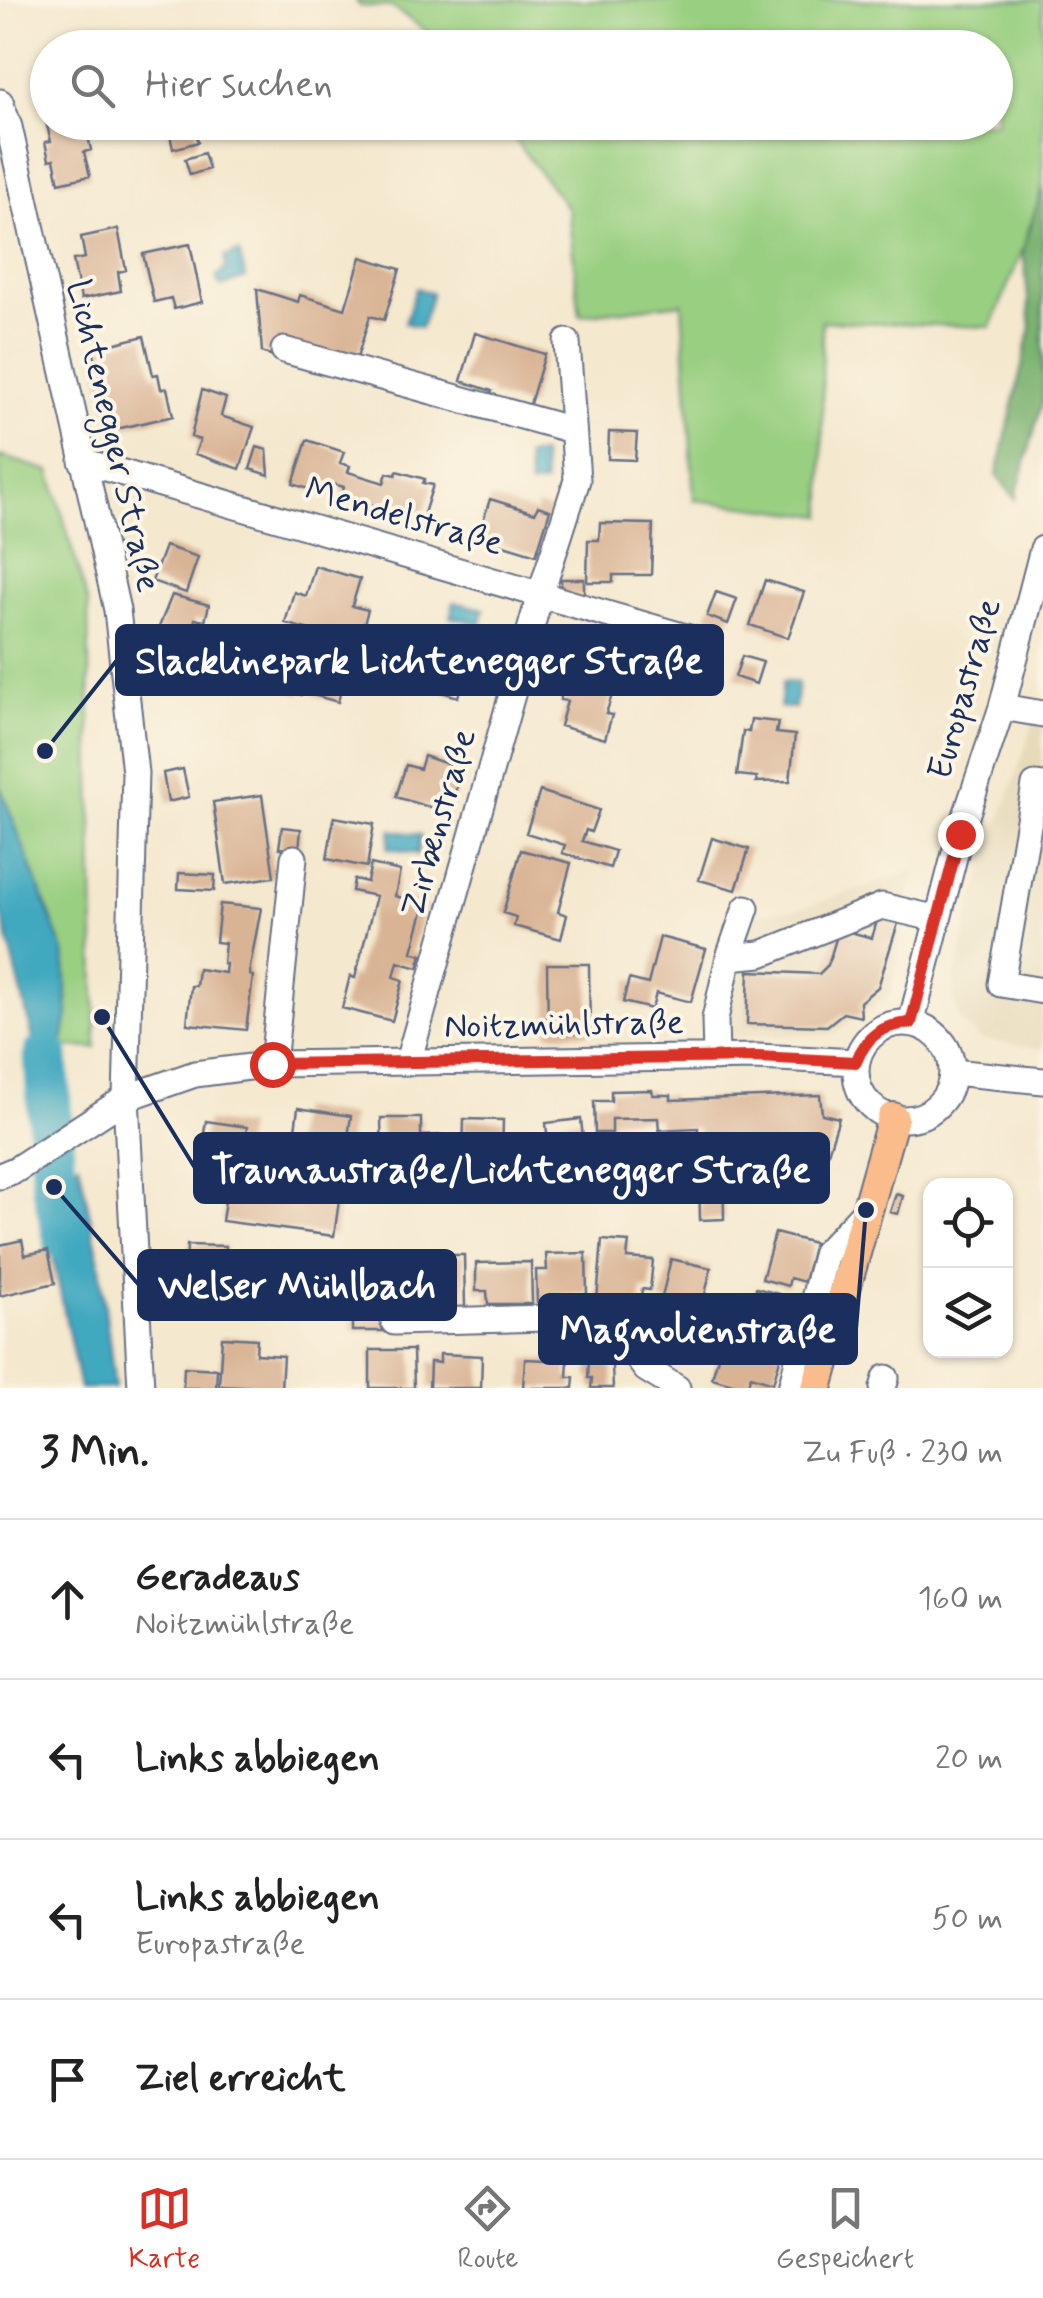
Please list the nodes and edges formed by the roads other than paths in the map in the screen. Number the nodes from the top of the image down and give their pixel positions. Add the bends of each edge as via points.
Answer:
1 (0, 102) edge
2 (567, 342) dead end
3 (284, 350) dead end
4 (572, 430) junction
5 (82, 461) junction
6 (1043, 549) edge
7 (541, 592) junction
8 (706, 642) dead end
9 (1002, 707) junction
10 (1043, 714) edge
11 (1043, 786) edge
12 (294, 858) dead end
13 (746, 908) dead end
14 (938, 919) junction
15 (729, 956) junction
16 (1043, 991) edge
17 (911, 1023) junction
18 (716, 1058) junction
19 (408, 1062) junction
20 (856, 1062) junction
21 (272, 1064) junction
22 (952, 1072) junction
23 (1043, 1081) edge
24 (126, 1098) junction
25 (893, 1118) junction
26 (9, 1172) edge
27 (866, 1210) junction
28 (394, 1322) dead end
29 (141, 1388) edge
30 (677, 1388) edge
31 (791, 1388) edge
32 (817, 1388) edge

1 - 5 street, Lichtenegger Straße
2 - 4 street, Zirbenstraße
3 - 4 street
4 - 7 street, Zirbenstraße via 577,480
5 - 7 street, Mendelstraße
5 - 24 street, Lichtenegger Straße via 117,610 135,773
6 - 9 street, Europastraße
7 - 8 street, Mendelstraße
7 - 19 street, Zirbenstraße
9 - 10 street
9 - 14 street, Europastraße
11 - 16 street via 1035,785 1001,984
12 - 21 street
13 - 15 street
14 - 15 street via 882,906 761,954
14 - 17 street, Europastraße
15 - 18 street via 714,1019
17 - 20 street via 876,1032
17 - 22 street via 941,1040
18 - 19 street, Noitzmühlstraße
18 - 20 street, Noitzmühlstraße
19 - 21 street, Noitzmühlstraße
20 - 25 street via 864,1097
21 - 24 street, Noitzmühlstraße via 195,1074
22 - 23 street
22 - 25 street via 934,1109
24 - 26 street, Noitzmühlstraße
24 - 29 street, Lichtenegger Straße
25 - 27 main road
27 - 31 street via 826,1252
27 - 32 main road
28 - 30 street via 590,1317 619,1334 646,1369

